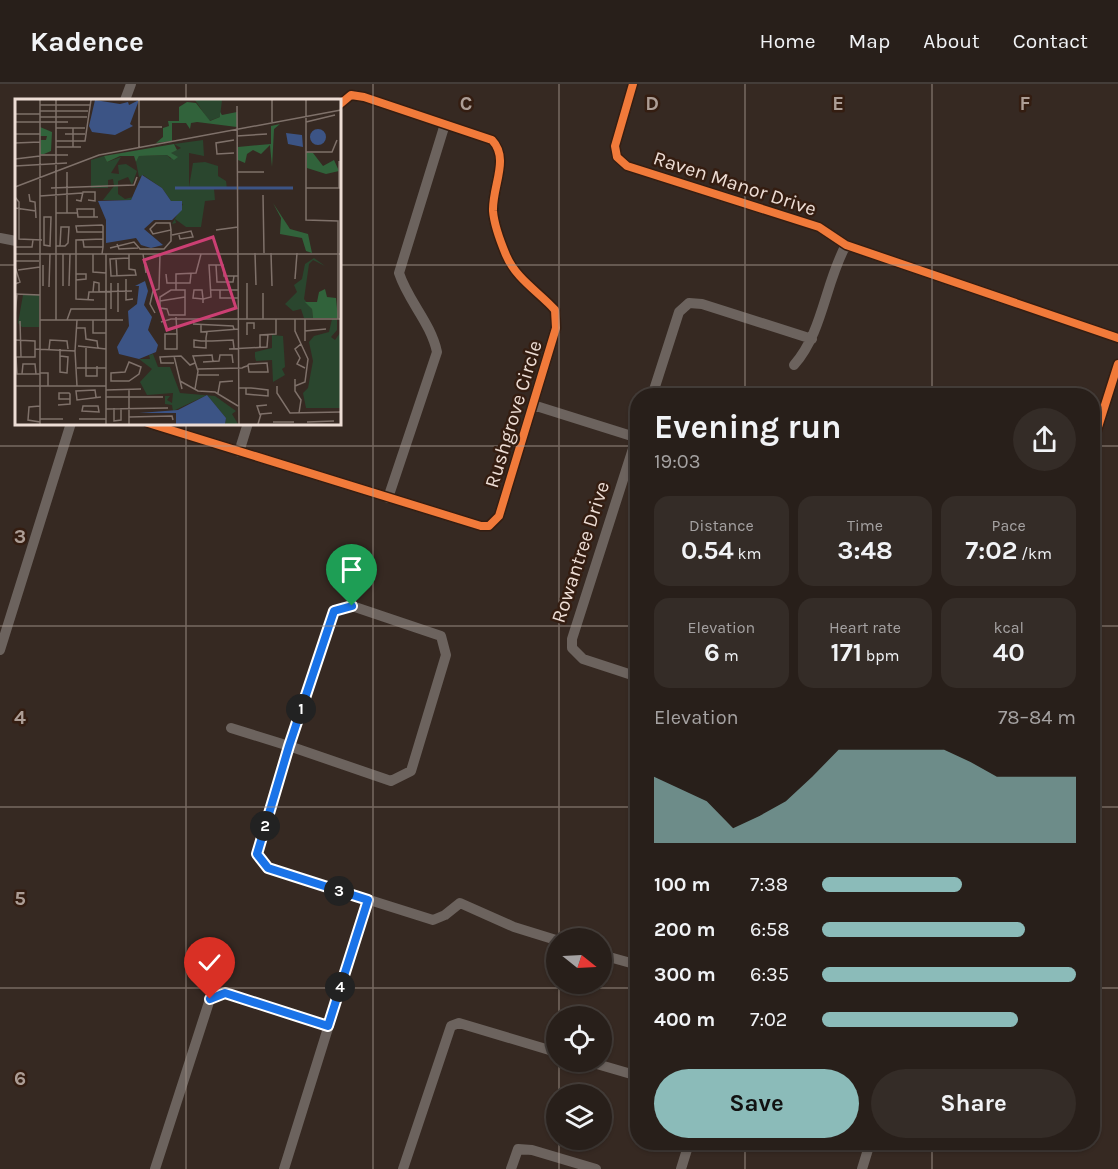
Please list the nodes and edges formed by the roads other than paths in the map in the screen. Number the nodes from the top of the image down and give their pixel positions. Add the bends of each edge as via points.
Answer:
1 (131, 84) edge
2 (633, 84) edge
3 (125, 99) edge
4 (340, 104) edge
5 (445, 124) junction
6 (0, 238) edge
7 (15, 241) edge
8 (846, 245) junction
9 (1118, 338) edge
10 (812, 339) junction
11 (1118, 364) edge
12 (794, 365) dead end
13 (655, 388) edge
14 (533, 405) junction
15 (1100, 421) edge
16 (71, 424) edge
17 (151, 424) edge
18 (248, 424) edge
19 (630, 434) edge
20 (239, 452) junction
21 (630, 458) edge
22 (388, 498) junction
23 (0, 650) edge
24 (630, 674) edge
25 (231, 728) dead end
26 (289, 746) junction
27 (368, 900) junction
28 (546, 937) edge
29 (612, 958) edge
30 (630, 962) edge
31 (328, 1026) junction
32 (546, 1049) edge
33 (612, 1068) edge
34 (630, 1074) edge
35 (687, 1150) edge
36 (868, 1150) edge
37 (155, 1169) edge
38 (284, 1169) edge
39 (404, 1169) edge
40 (511, 1169) edge
41 (596, 1169) edge
42 (681, 1169) edge
43 (862, 1169) edge

1 - 3 street
2 - 8 street, Raven Manor Drive via 615,146 617,156 627,166 819,228
4 - 5 street, Rushgrove Circle via 351,95 364,97
5 - 14 street, Rushgrove Circle via 492,140 499,147 502,156 493,212 507,257 525,283 555,310 553,342
5 - 22 street via 399,273 437,352
6 - 7 street
8 - 9 street, Raven Manor Drive
8 - 10 street via 835,266
10 - 12 street
10 - 13 street via 689,303 679,312
11 - 15 street
14 - 19 street
14 - 22 street, Rushgrove Circle via 499,516 489,526
16 - 23 street
17 - 20 street, Rushgrove Circle
18 - 20 street
20 - 22 street, Rushgrove Circle
21 - 24 street, Rowantree Drive via 572,639 572,648 583,659
25 - 26 street
26 - 26 street via 334,611 352,606 441,636 446,655 411,771 391,781
26 - 27 street via 257,854 268,868
27 - 28 street via 429,919 438,919 460,903
27 - 31 street
29 - 30 street
31 - 37 street via 225,993 210,999
31 - 38 street
32 - 39 street via 459,1023 451,1026
33 - 34 street
35 - 42 street
36 - 43 street
40 - 41 street via 518,1149

